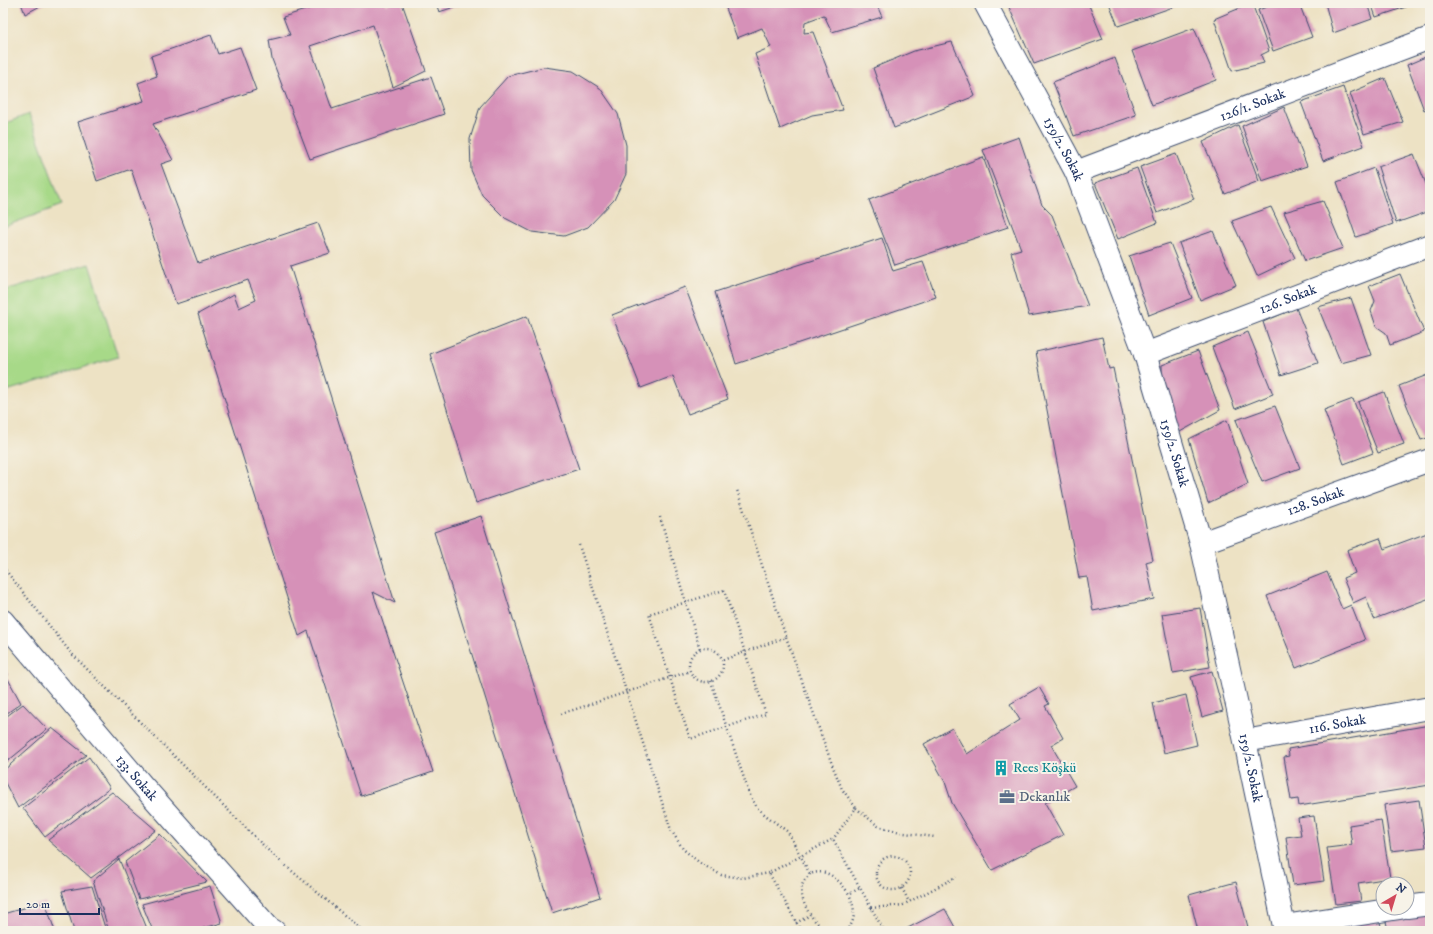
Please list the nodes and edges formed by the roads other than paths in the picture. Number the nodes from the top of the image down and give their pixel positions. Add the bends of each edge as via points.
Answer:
1 (985, 3) edge
2 (1430, 38) edge
3 (1076, 172) junction
4 (1430, 245) edge
5 (1145, 354) junction
6 (1430, 460) edge
7 (1201, 543) junction
8 (3, 621) edge
9 (1430, 708) edge
10 (1245, 741) junction
11 (1430, 904) edge
12 (1415, 906) edge
13 (1375, 912) edge
14 (1284, 928) edge
15 (267, 930) edge

1 - 3 street, 159/2. Sokak
2 - 3 street, 126/1. Sokak
3 - 5 street, 159/2. Sokak
4 - 5 street, 126. Sokak
5 - 7 street, 159/2. Sokak
6 - 7 street, 128. Sokak
7 - 10 street, 159/2. Sokak
8 - 15 street, 133. Sokak
9 - 10 street, 116. Sokak
10 - 14 street, 159/2. Sokak
11 - 12 street
13 - 14 street

